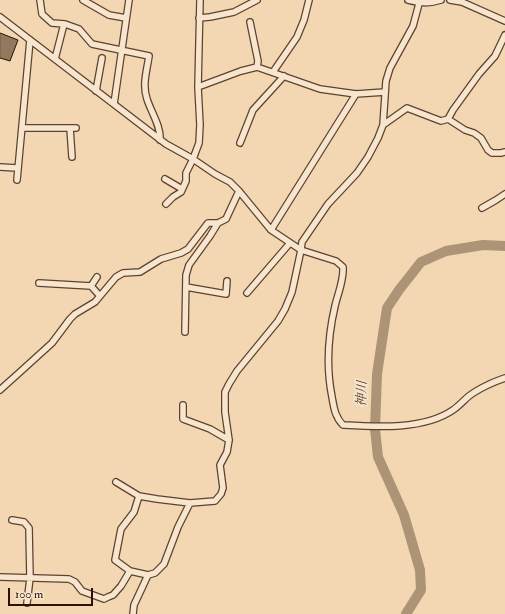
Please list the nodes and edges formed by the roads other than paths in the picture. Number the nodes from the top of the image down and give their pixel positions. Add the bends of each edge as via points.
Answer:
1 (40, 0) edge
2 (83, 0) edge
3 (129, 0) edge
4 (200, 0) edge
5 (257, 0) edge
6 (309, 0) edge
7 (408, 0) edge
8 (441, 0) edge
9 (450, 0) edge
10 (420, 1) edge
11 (0, 17) edge
12 (126, 18) junction
13 (199, 18) junction
14 (505, 21) edge
15 (250, 22) dead end
16 (64, 24) junction
17 (505, 35) edge
18 (30, 40) junction
19 (122, 50) junction
20 (102, 58) dead end
21 (55, 59) junction
22 (257, 68) junction
23 (273, 72) junction
24 (284, 76) junction
25 (198, 87) junction
26 (96, 91) junction
27 (385, 92) junction
28 (356, 94) junction
29 (114, 104) junction
30 (448, 119) junction
31 (383, 125) junction
32 (22, 128) junction
33 (160, 140) junction
34 (240, 143) dead end
35 (505, 152) edge
36 (72, 157) dead end
37 (193, 159) junction
38 (0, 167) edge
39 (17, 168) junction
40 (17, 180) dead end
41 (165, 180) dead end
42 (182, 189) junction
43 (239, 191) junction
44 (505, 194) edge
45 (166, 204) dead end
46 (482, 208) dead end
47 (218, 223) junction
48 (271, 230) junction
49 (290, 243) junction
50 (301, 250) junction
51 (97, 277) dead end
52 (227, 280) dead end
53 (39, 284) dead end
54 (91, 286) junction
55 (186, 287) junction
56 (247, 293) dead end
57 (100, 296) junction
58 (185, 332) dead end
59 (505, 378) edge
60 (0, 390) edge
61 (183, 405) dead end
62 (230, 440) junction
63 (116, 482) dead end
64 (139, 496) junction
65 (190, 503) junction
66 (12, 520) dead end
67 (130, 571) junction
68 (148, 575) junction
69 (0, 577) edge
70 (30, 578) junction
71 (27, 603) dead end
72 (133, 614) edge

1 - 16 street via 42,14 52,23
2 - 12 street via 109,15
3 - 12 street
4 - 13 street
5 - 13 street via 234,12
6 - 23 street via 297,37
7 - 10 street
8 - 10 street via 431,3
9 - 14 street via 462,2
10 - 27 street via 413,26 390,68
11 - 18 street
12 - 19 street
13 - 25 street
15 - 22 street via 258,61
16 - 19 street via 79,29 92,44
16 - 21 street
17 - 30 street via 495,56 479,74
18 - 21 street
18 - 32 street
19 - 29 street
19 - 33 street via 149,56 144,87 161,135
20 - 26 street
21 - 26 street
22 - 23 street
22 - 25 street via 241,71
23 - 24 street
24 - 28 street via 320,89
24 - 34 street via 253,110
25 - 37 street via 200,135
26 - 29 street
27 - 28 street
27 - 31 street
28 - 48 street
29 - 33 street
30 - 31 street via 441,121 407,108
30 - 35 street via 481,138 492,153
31 - 50 street via 368,157 328,204 302,242
32 - 36 street via 73,128
32 - 39 street
33 - 37 street
37 - 42 street
37 - 43 street via 230,182
38 - 39 street
39 - 40 street
41 - 42 street
42 - 45 street
43 - 47 street via 226,219
43 - 48 street
44 - 46 street
47 - 55 street via 189,266
47 - 57 street via 208,223 182,253 161,259 140,272 123,273 116,277
48 - 49 street
49 - 50 street
49 - 56 street
50 - 59 street via 336,261 343,267 342,283 328,346 328,369 335,412 343,425 389,426 418,424 437,419 454,410 470,395
50 - 62 street via 292,292 285,309 225,392 225,412
51 - 54 street
52 - 55 street via 226,294
53 - 54 street
54 - 57 street
55 - 58 street
57 - 60 street via 75,314 52,343
61 - 62 street via 183,419
62 - 65 street via 220,464 223,488 221,494 215,501
63 - 64 street
64 - 65 street
64 - 67 street via 134,512 121,528 115,560
65 - 68 street via 164,564
66 - 70 street via 24,522 29,528
67 - 68 street
67 - 70 street via 113,595 104,599 82,591 69,579
68 - 72 street via 134,605
69 - 70 street
70 - 71 street

